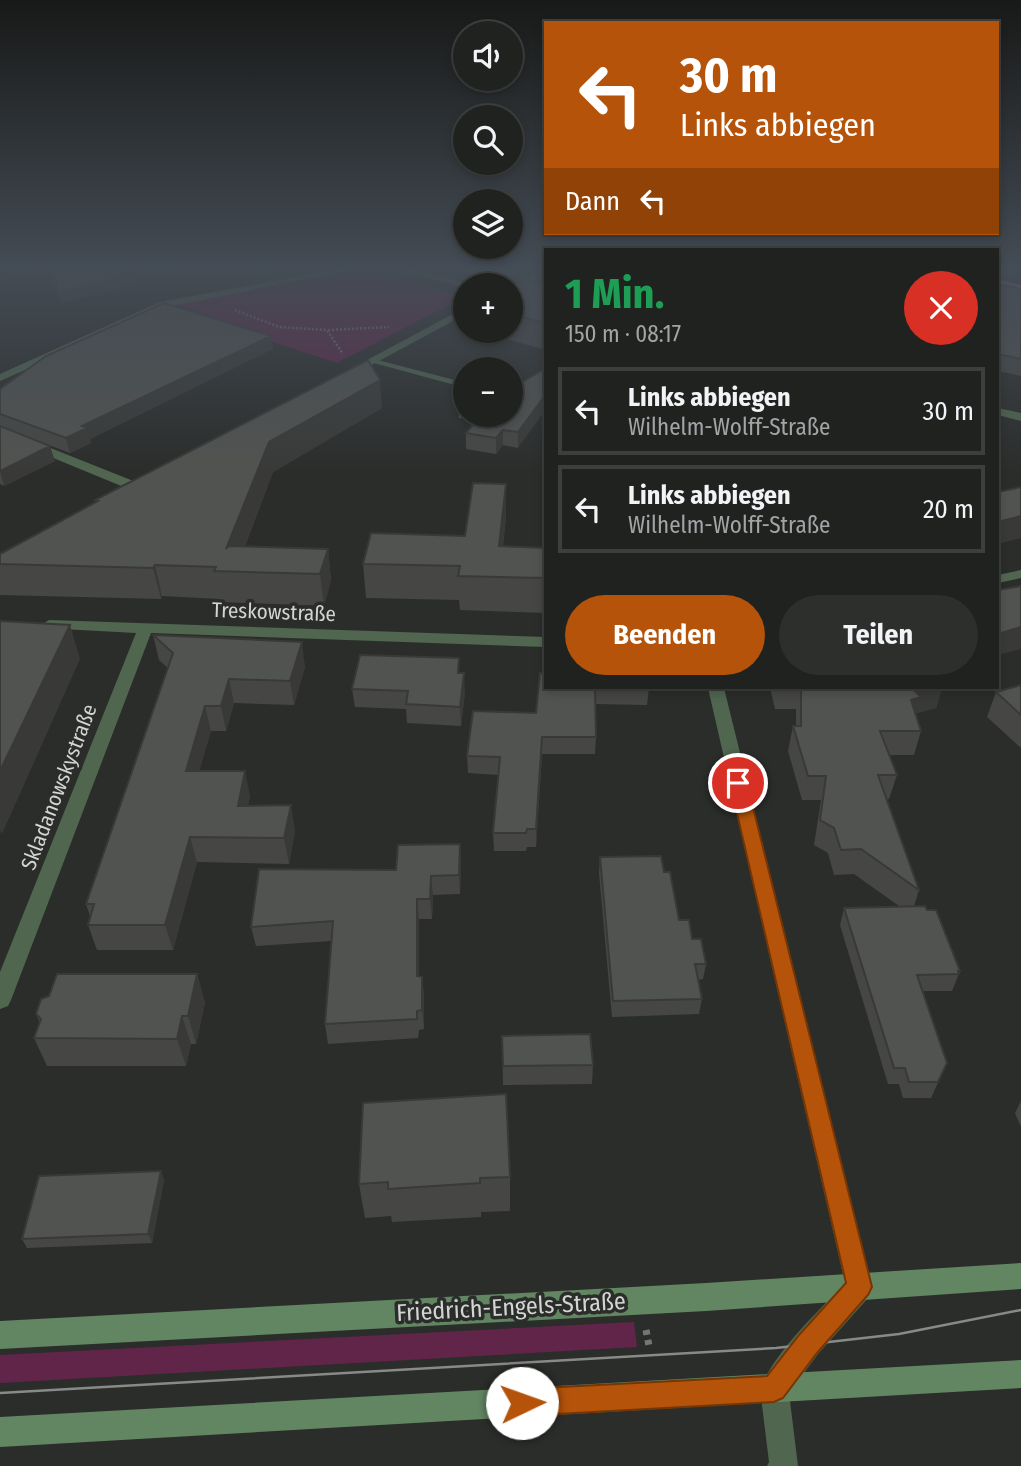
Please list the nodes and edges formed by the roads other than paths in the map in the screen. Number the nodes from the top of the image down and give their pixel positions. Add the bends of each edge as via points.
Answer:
1 (92, 335) edge
2 (419, 335) edge
3 (373, 360) junction
4 (0, 378) edge
5 (338, 379) edge
6 (453, 382) edge
7 (999, 412) edge
8 (1021, 417) edge
9 (0, 432) edge
10 (135, 487) edge
11 (1021, 574) edge
12 (999, 579) edge
13 (27, 625) edge
14 (145, 629) junction
15 (544, 642) edge
16 (716, 689) edge
17 (0, 1000) edge
18 (1021, 1276) edge
19 (859, 1287) junction
20 (0, 1335) edge
21 (1021, 1374) edge
22 (774, 1389) junction
23 (0, 1432) edge
24 (782, 1466) edge

1 - 4 street
2 - 3 street
3 - 5 street
3 - 6 lane
7 - 8 street
9 - 10 street
11 - 12 street
13 - 14 street, Treskowstraße
14 - 15 street, Treskowstraße
14 - 17 street, Skladanowskystraße
16 - 19 street
18 - 19 main road, Friedrich-Engels-Straße
19 - 20 main road, Friedrich-Engels-Straße
19 - 22 street
21 - 22 main road
22 - 23 main road
22 - 24 street

